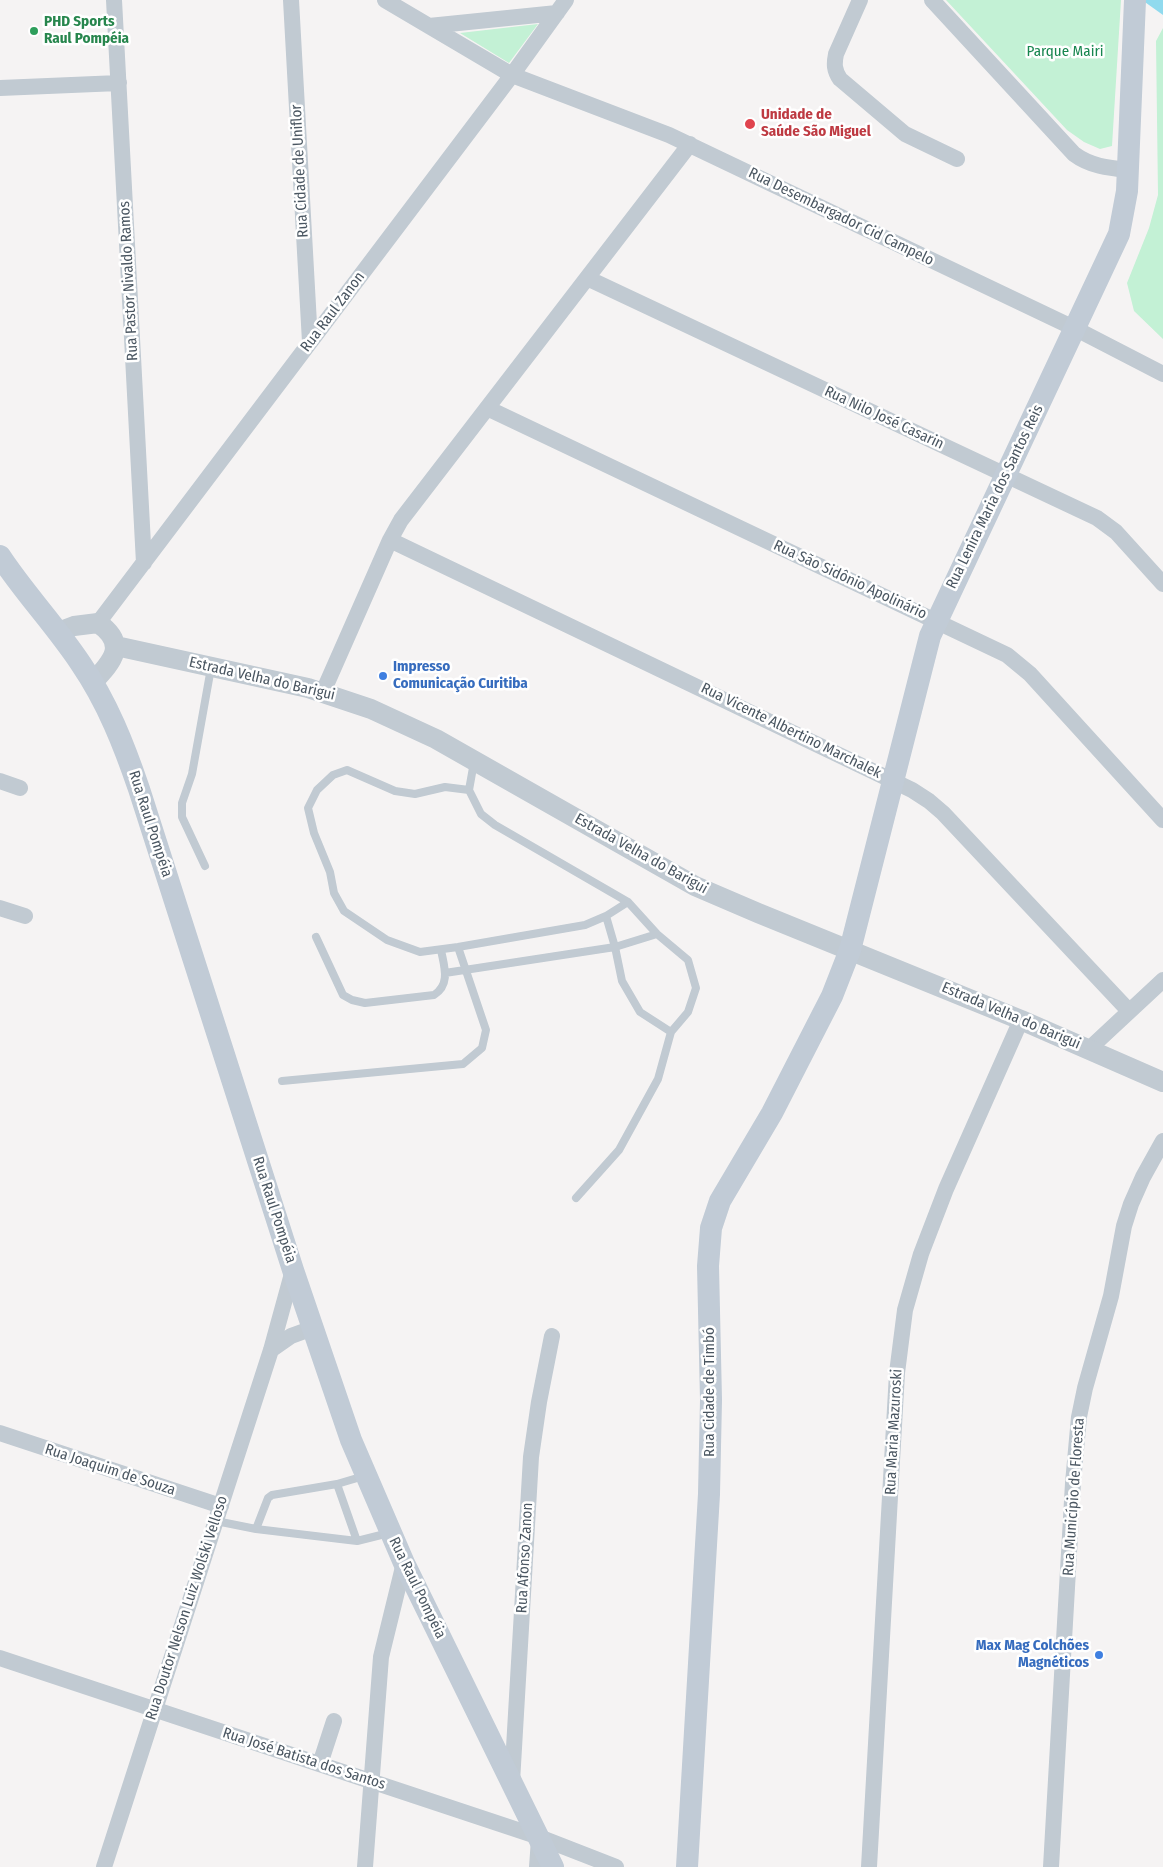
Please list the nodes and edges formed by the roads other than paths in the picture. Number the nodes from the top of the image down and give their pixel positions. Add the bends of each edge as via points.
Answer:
1 (114, 0) edge
2 (291, 0) edge
3 (386, 0) edge
4 (860, 0) edge
5 (932, 0) edge
6 (1135, 0) edge
7 (562, 7) edge
8 (429, 26) junction
9 (512, 75) junction
10 (119, 82) junction
11 (0, 88) edge
12 (690, 144) junction
13 (957, 159) dead end
14 (1128, 170) junction
15 (587, 278) junction
16 (1076, 329) junction
17 (310, 342) junction
18 (1163, 374) edge
19 (487, 408) junction
20 (1006, 475) junction
21 (390, 540) junction
22 (0, 560) edge
23 (144, 563) junction
24 (1163, 584) edge
25 (936, 621) junction
26 (98, 623) junction
27 (58, 632) junction
28 (116, 646) junction
29 (211, 666) junction
30 (93, 682) junction
31 (322, 692) junction
32 (474, 760) junction
33 (892, 780) junction
34 (0, 781) edge
35 (20, 788) dead end
36 (469, 790) junction
37 (1163, 820) edge
38 (205, 866) dead end
39 (628, 902) junction
40 (0, 908) edge
41 (24, 916) dead end
42 (606, 916) junction
43 (657, 934) junction
44 (316, 937) dead end
45 (615, 946) junction
46 (458, 947) junction
47 (441, 950) junction
48 (850, 950) junction
49 (465, 970) junction
50 (445, 973) junction
51 (1163, 980) edge
52 (1129, 1011) junction
53 (1021, 1020) junction
54 (671, 1032) junction
55 (1089, 1048) junction
56 (282, 1081) dead end
57 (1163, 1082) edge
58 (1163, 1141) edge
59 (576, 1198) dead end
60 (294, 1270) junction
61 (313, 1328) junction
62 (552, 1336) dead end
63 (271, 1350) junction
64 (0, 1433) edge
65 (365, 1476) junction
66 (337, 1484) junction
67 (218, 1513) junction
68 (256, 1529) junction
69 (390, 1533) junction
70 (357, 1542) junction
71 (404, 1563) junction
72 (0, 1658) edge
73 (155, 1710) junction
74 (334, 1721) dead end
75 (320, 1764) junction
76 (370, 1781) junction
77 (512, 1782) junction
78 (539, 1837) junction
79 (611, 1865) edge
80 (104, 1867) edge
81 (365, 1867) edge
82 (538, 1867) edge
83 (553, 1867) edge
84 (589, 1867) edge
85 (687, 1867) edge
86 (869, 1867) edge
87 (1051, 1867) edge

1 - 10 street, Rua Pastor Nivaldo Ramos
2 - 17 street, Rua Cidade de Uniflor
3 - 8 street, Rua Desembargador Cid Campelo
4 - 13 street via 836,54 834,63 840,79 905,134
5 - 14 street via 1074,154 1093,165
6 - 14 main road, Rua Lenira Maria dos Santos Reis
7 - 8 street
7 - 9 street, Rua Raul Zanon
8 - 9 street, Rua Desembargador Cid Campelo
9 - 12 street, Rua Desembargador Cid Campelo
9 - 17 street, Rua Raul Zanon
10 - 11 street
10 - 23 street, Rua Pastor Nivaldo Ramos
12 - 15 street
12 - 16 street, Rua Desembargador Cid Campelo
14 - 16 main road, Rua Lenira Maria dos Santos Reis via 1119,234
15 - 19 street
15 - 20 street, Rua Nilo José Casarin
16 - 18 street, Rua Desembargador Cid Campelo
16 - 20 main road, Rua Lenira Maria dos Santos Reis
17 - 23 street, Rua Raul Zanon
19 - 21 street via 401,520
19 - 25 street, Rua São Sidônio Apolinário
20 - 24 street, Rua Nilo José Casarin via 1108,525
20 - 25 main road, Rua Lenira Maria dos Santos Reis
21 - 31 street
21 - 33 street, Rua Vicente Albertino Marchalek
22 - 27 main road, Rua Raul Pompéia
23 - 26 street, Rua Raul Zanon
25 - 33 main road, Rua Lenira Maria dos Santos Reis via 926,647
25 - 37 street, Rua São Sidônio Apolinário via 992,646 1020,665
26 - 27 street
26 - 28 street via 110,634
27 - 30 main road, Rua Raul Pompéia
28 - 29 street, Estrada Velha do Barigui
28 - 30 street via 109,664
29 - 31 street, Estrada Velha do Barigui
29 - 38 lane via 200,737 182,803 182,817
30 - 60 main road, Rua Raul Pompéia via 114,724 139,789
31 - 32 street, Estrada Velha do Barigui via 399,721
32 - 36 lane
32 - 48 street, Estrada Velha do Barigui via 695,886
33 - 48 main road, Rua Lenira Maria dos Santos Reis
33 - 52 street, Rua Vicente Albertino Marchalek via 943,813
34 - 35 street
36 - 39 lane via 481,814 495,825
36 - 47 lane via 445,787 415,794 395,791 347,770 333,775 317,790 308,808 334,893 344,911 387,940 420,952
39 - 42 lane
39 - 43 lane
40 - 41 street
42 - 45 lane
42 - 46 lane via 585,925
43 - 45 lane
43 - 54 lane via 688,960 696,988 688,1012
44 - 50 lane via 343,995 352,1000 365,1003 434,995 444,986
45 - 49 lane
45 - 54 lane via 622,981 640,1012
46 - 47 lane
46 - 49 lane
47 - 50 lane
48 - 53 street, Estrada Velha do Barigui
48 - 85 main road, Rua Cidade de Timbó via 818,1025 772,1113 720,1201 711,1228 708,1266 710,1484
49 - 50 lane
49 - 56 lane via 486,1030 482,1048 463,1064
51 - 52 street
52 - 55 street
53 - 55 street, Estrada Velha do Barigui
53 - 86 street, Rua Maria Mazuroski via 935,1218 905,1310 897,1373
54 - 59 lane via 658,1079 619,1150
55 - 57 street, Estrada Velha do Barigui
58 - 87 street, Rua Município de Floresta via 1131,1204 1124,1226 1111,1296 1079,1417
60 - 61 main road, Rua Raul Pompéia
60 - 63 street, Rua Doutor Nelson Luiz Wolski Velloso
61 - 63 street via 291,1336
61 - 65 main road, Rua Raul Pompéia
62 - 77 street, Rua Afonso Zanon via 531,1457
63 - 67 street, Rua Doutor Nelson Luiz Wolski Velloso
64 - 67 street, Rua Joaquim de Souza
65 - 66 lane
65 - 69 main road, Rua Raul Pompéia
66 - 68 lane via 272,1495
66 - 70 lane
67 - 68 lane
67 - 73 street, Rua Doutor Nelson Luiz Wolski Velloso
68 - 70 lane
69 - 70 lane
69 - 71 main road, Rua Raul Pompéia
71 - 76 street via 381,1658
71 - 77 main road, Rua Raul Pompéia
72 - 73 street, Rua José Batista dos Santos
73 - 75 street, Rua José Batista dos Santos
73 - 80 street, Rua Doutor Nelson Luiz Wolski Velloso
74 - 75 street
75 - 76 street, Rua José Batista dos Santos
76 - 78 street, Rua José Batista dos Santos
76 - 81 street
77 - 78 main road, Rua Raul Pompéia
78 - 79 street, Rua José Batista dos Santos
78 - 82 street
78 - 83 main road, Rua Raul Pompéia
79 - 84 street, Rua José Batista dos Santos

